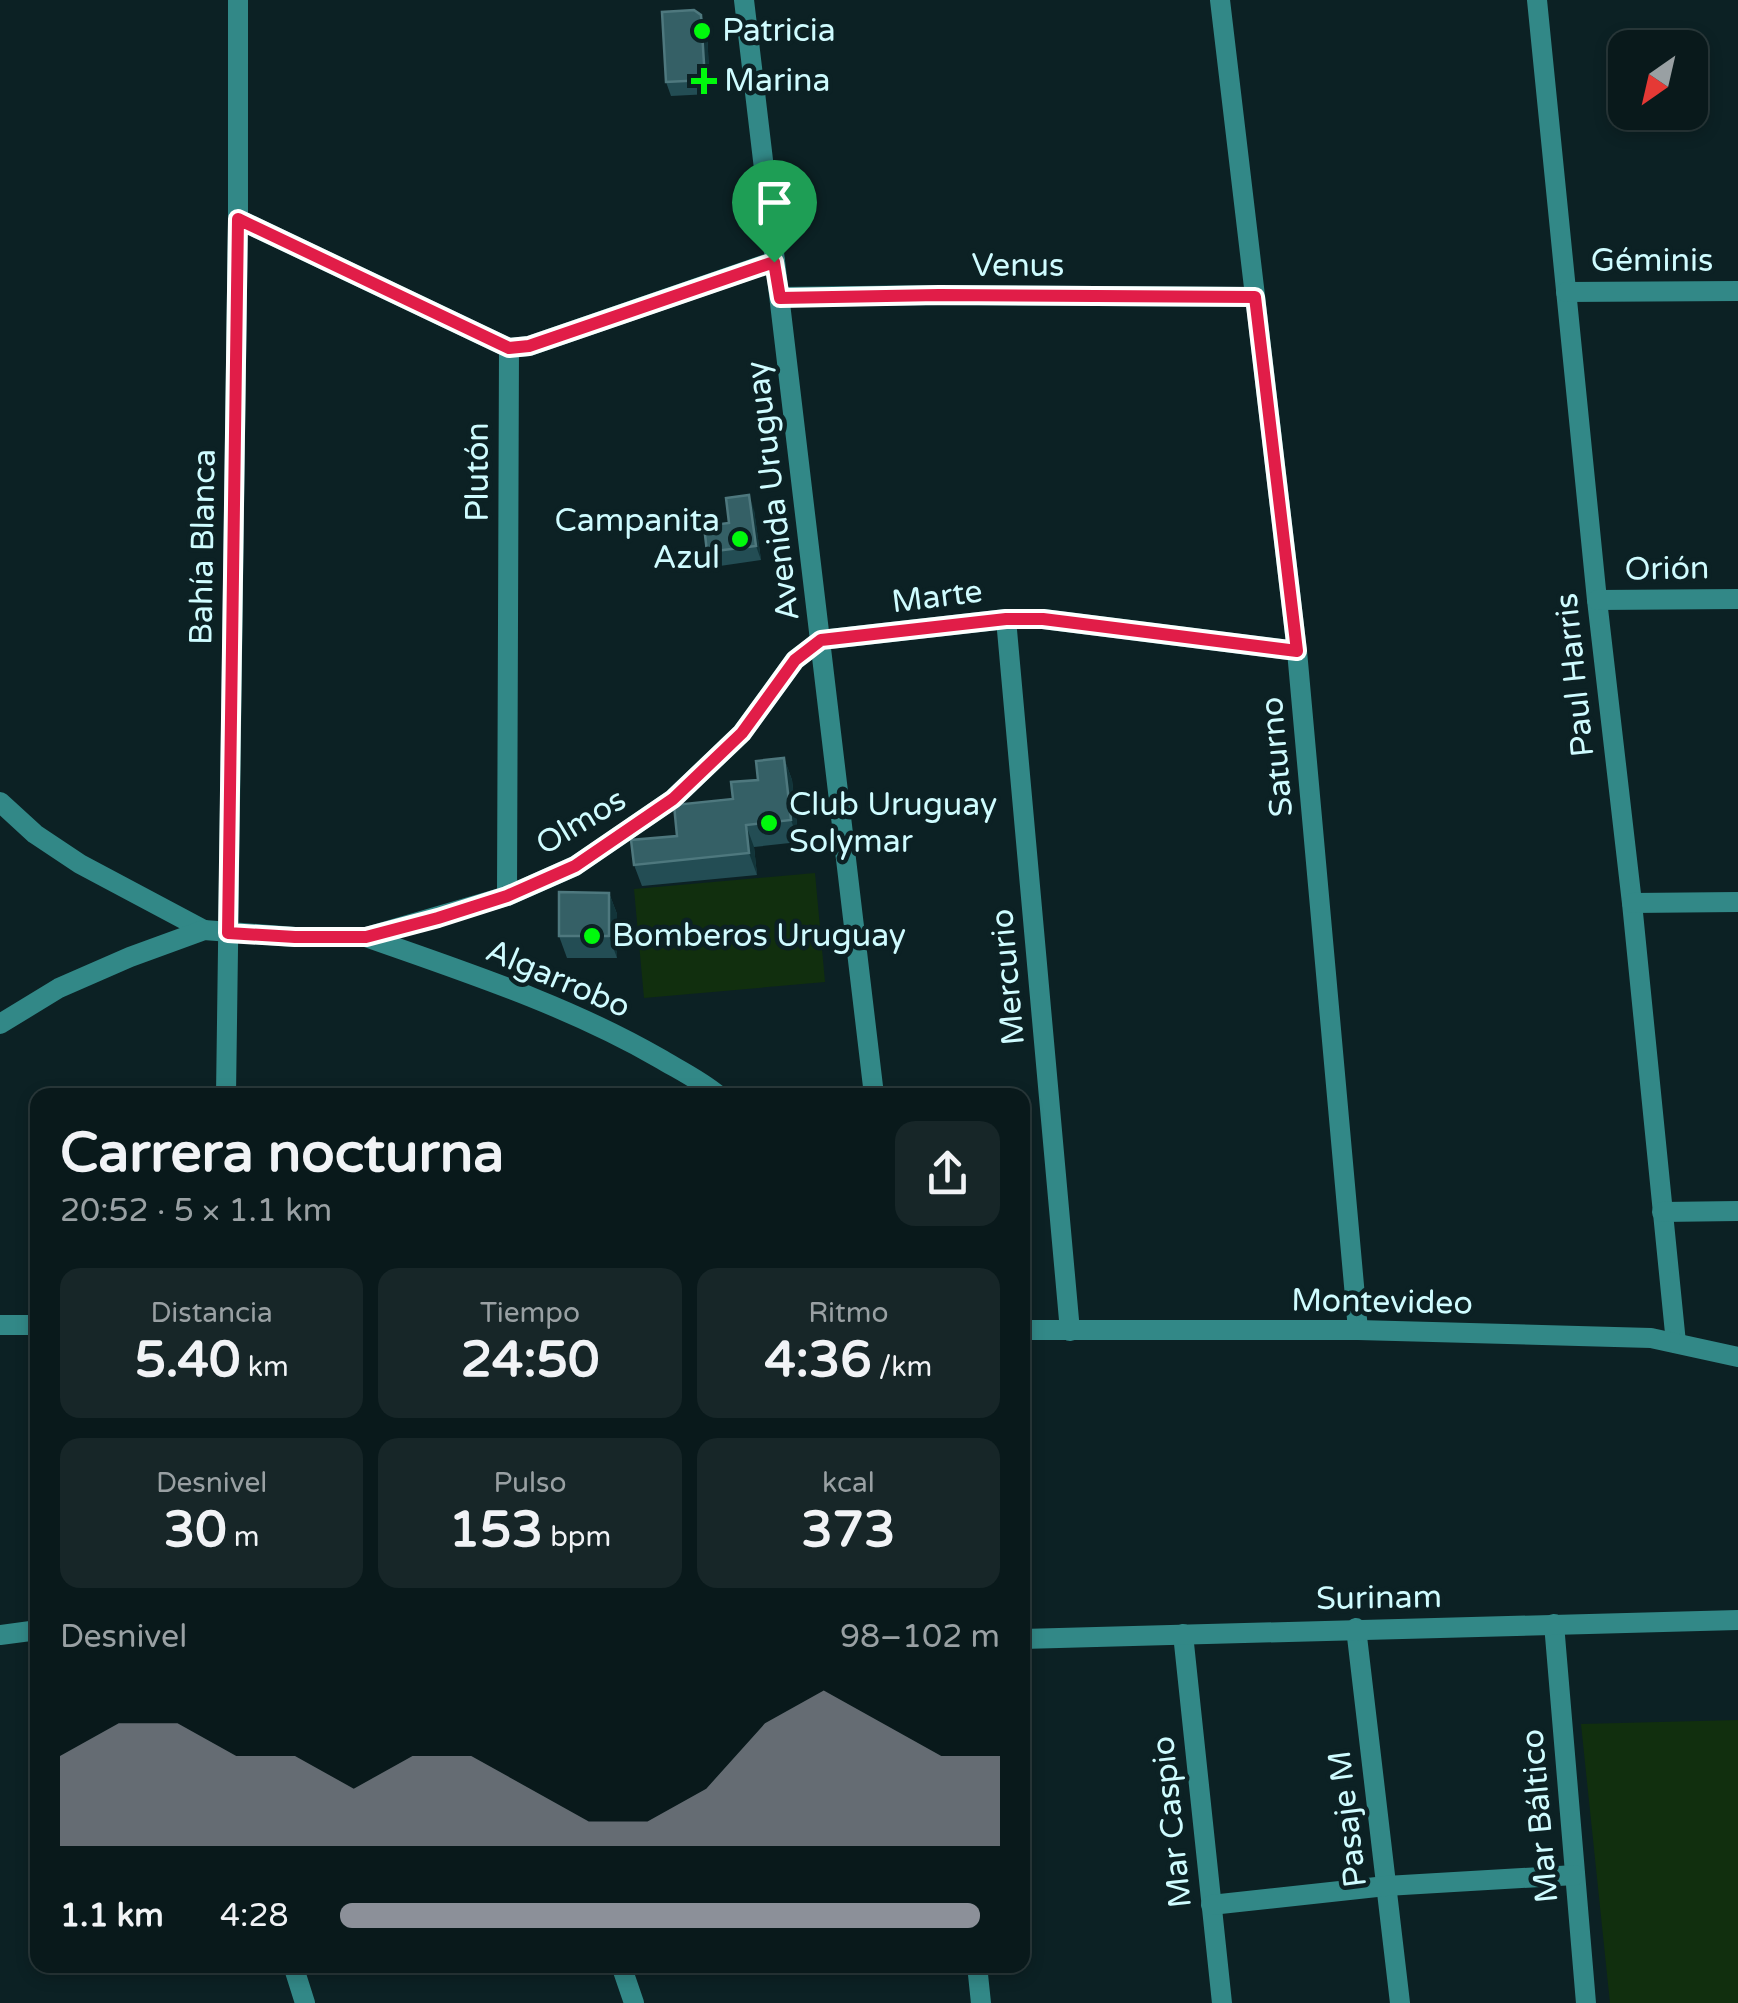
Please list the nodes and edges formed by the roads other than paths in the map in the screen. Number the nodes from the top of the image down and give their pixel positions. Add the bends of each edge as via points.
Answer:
1 (238, 0) edge
2 (744, 0) edge
3 (1220, 0) edge
4 (1537, 0) edge
5 (238, 219) junction
6 (774, 262) junction
7 (1738, 291) edge
8 (1566, 292) junction
9 (1255, 297) junction
10 (780, 298) junction
11 (509, 348) junction
12 (1738, 599) edge
13 (1597, 600) junction
14 (1006, 619) junction
15 (821, 640) junction
16 (1297, 651) junction
17 (0, 802) edge
18 (507, 896) junction
19 (1738, 902) edge
20 (1632, 903) junction
21 (204, 930) junction
22 (228, 933) junction
23 (366, 937) junction
24 (0, 1024) edge
25 (226, 1088) edge
26 (710, 1088) edge
27 (873, 1088) edge
28 (1738, 1211) edge
29 (1662, 1212) junction
30 (0, 1325) edge
31 (30, 1325) edge
32 (1030, 1330) edge
33 (1070, 1330) junction
34 (1358, 1330) junction
35 (1676, 1343) junction
36 (1738, 1358) edge
37 (1738, 1620) edge
38 (1554, 1624) junction
39 (1356, 1628) junction
40 (30, 1631) edge
41 (0, 1634) edge
42 (1183, 1634) junction
43 (1030, 1639) edge
44 (1575, 1875) junction
45 (1386, 1886) junction
46 (1211, 1906) junction
47 (296, 1973) edge
48 (623, 1973) edge
49 (978, 1973) edge
50 (305, 2003) edge
51 (634, 2003) edge
52 (982, 2003) edge
53 (1222, 2003) edge
54 (1400, 2003) edge
55 (1586, 2003) edge

1 - 5 street, Bahía Blanca
2 - 6 street, Avenida Uruguay
3 - 9 street, Saturno
4 - 8 street, Paul Harris
5 - 11 street
5 - 22 street, Bahía Blanca
6 - 10 street, Avenida Uruguay
6 - 11 street
7 - 8 street, Géminis
8 - 13 street, Paul Harris
9 - 10 street, Venus
9 - 16 street, Saturno
10 - 15 street, Avenida Uruguay
11 - 18 street, Plutón
12 - 13 street, Orión
13 - 20 street, Paul Harris
14 - 15 street, Marte
14 - 16 street, Marte
14 - 33 street, Mercurio
15 - 18 street, Olmos via 795,660 742,733 673,799 575,866
15 - 27 street, Avenida Uruguay
16 - 34 street, Saturno
17 - 21 street via 80,864
18 - 23 street, Olmos
19 - 20 street
20 - 29 street, Paul Harris
21 - 22 street
21 - 24 street via 59,988
22 - 23 street
22 - 25 street, Bahía Blanca
23 - 26 street, Algarrobo via 553,1006
28 - 29 street
29 - 35 street, Paul Harris
30 - 31 street
32 - 33 street, Montevideo
33 - 34 street, Montevideo
34 - 35 street, Montevideo
35 - 36 street, Montevideo
37 - 38 street, Surinam
38 - 39 street, Surinam
38 - 44 street, Mar Báltico
39 - 42 street, Surinam
39 - 45 street, Pasaje M
40 - 41 street
42 - 43 street, Surinam
42 - 46 street, Mar Caspio
44 - 45 street
44 - 55 street, Mar Báltico
45 - 46 street
45 - 54 street, Pasaje M
46 - 53 street, Mar Caspio
47 - 50 street
48 - 51 street
49 - 52 street

